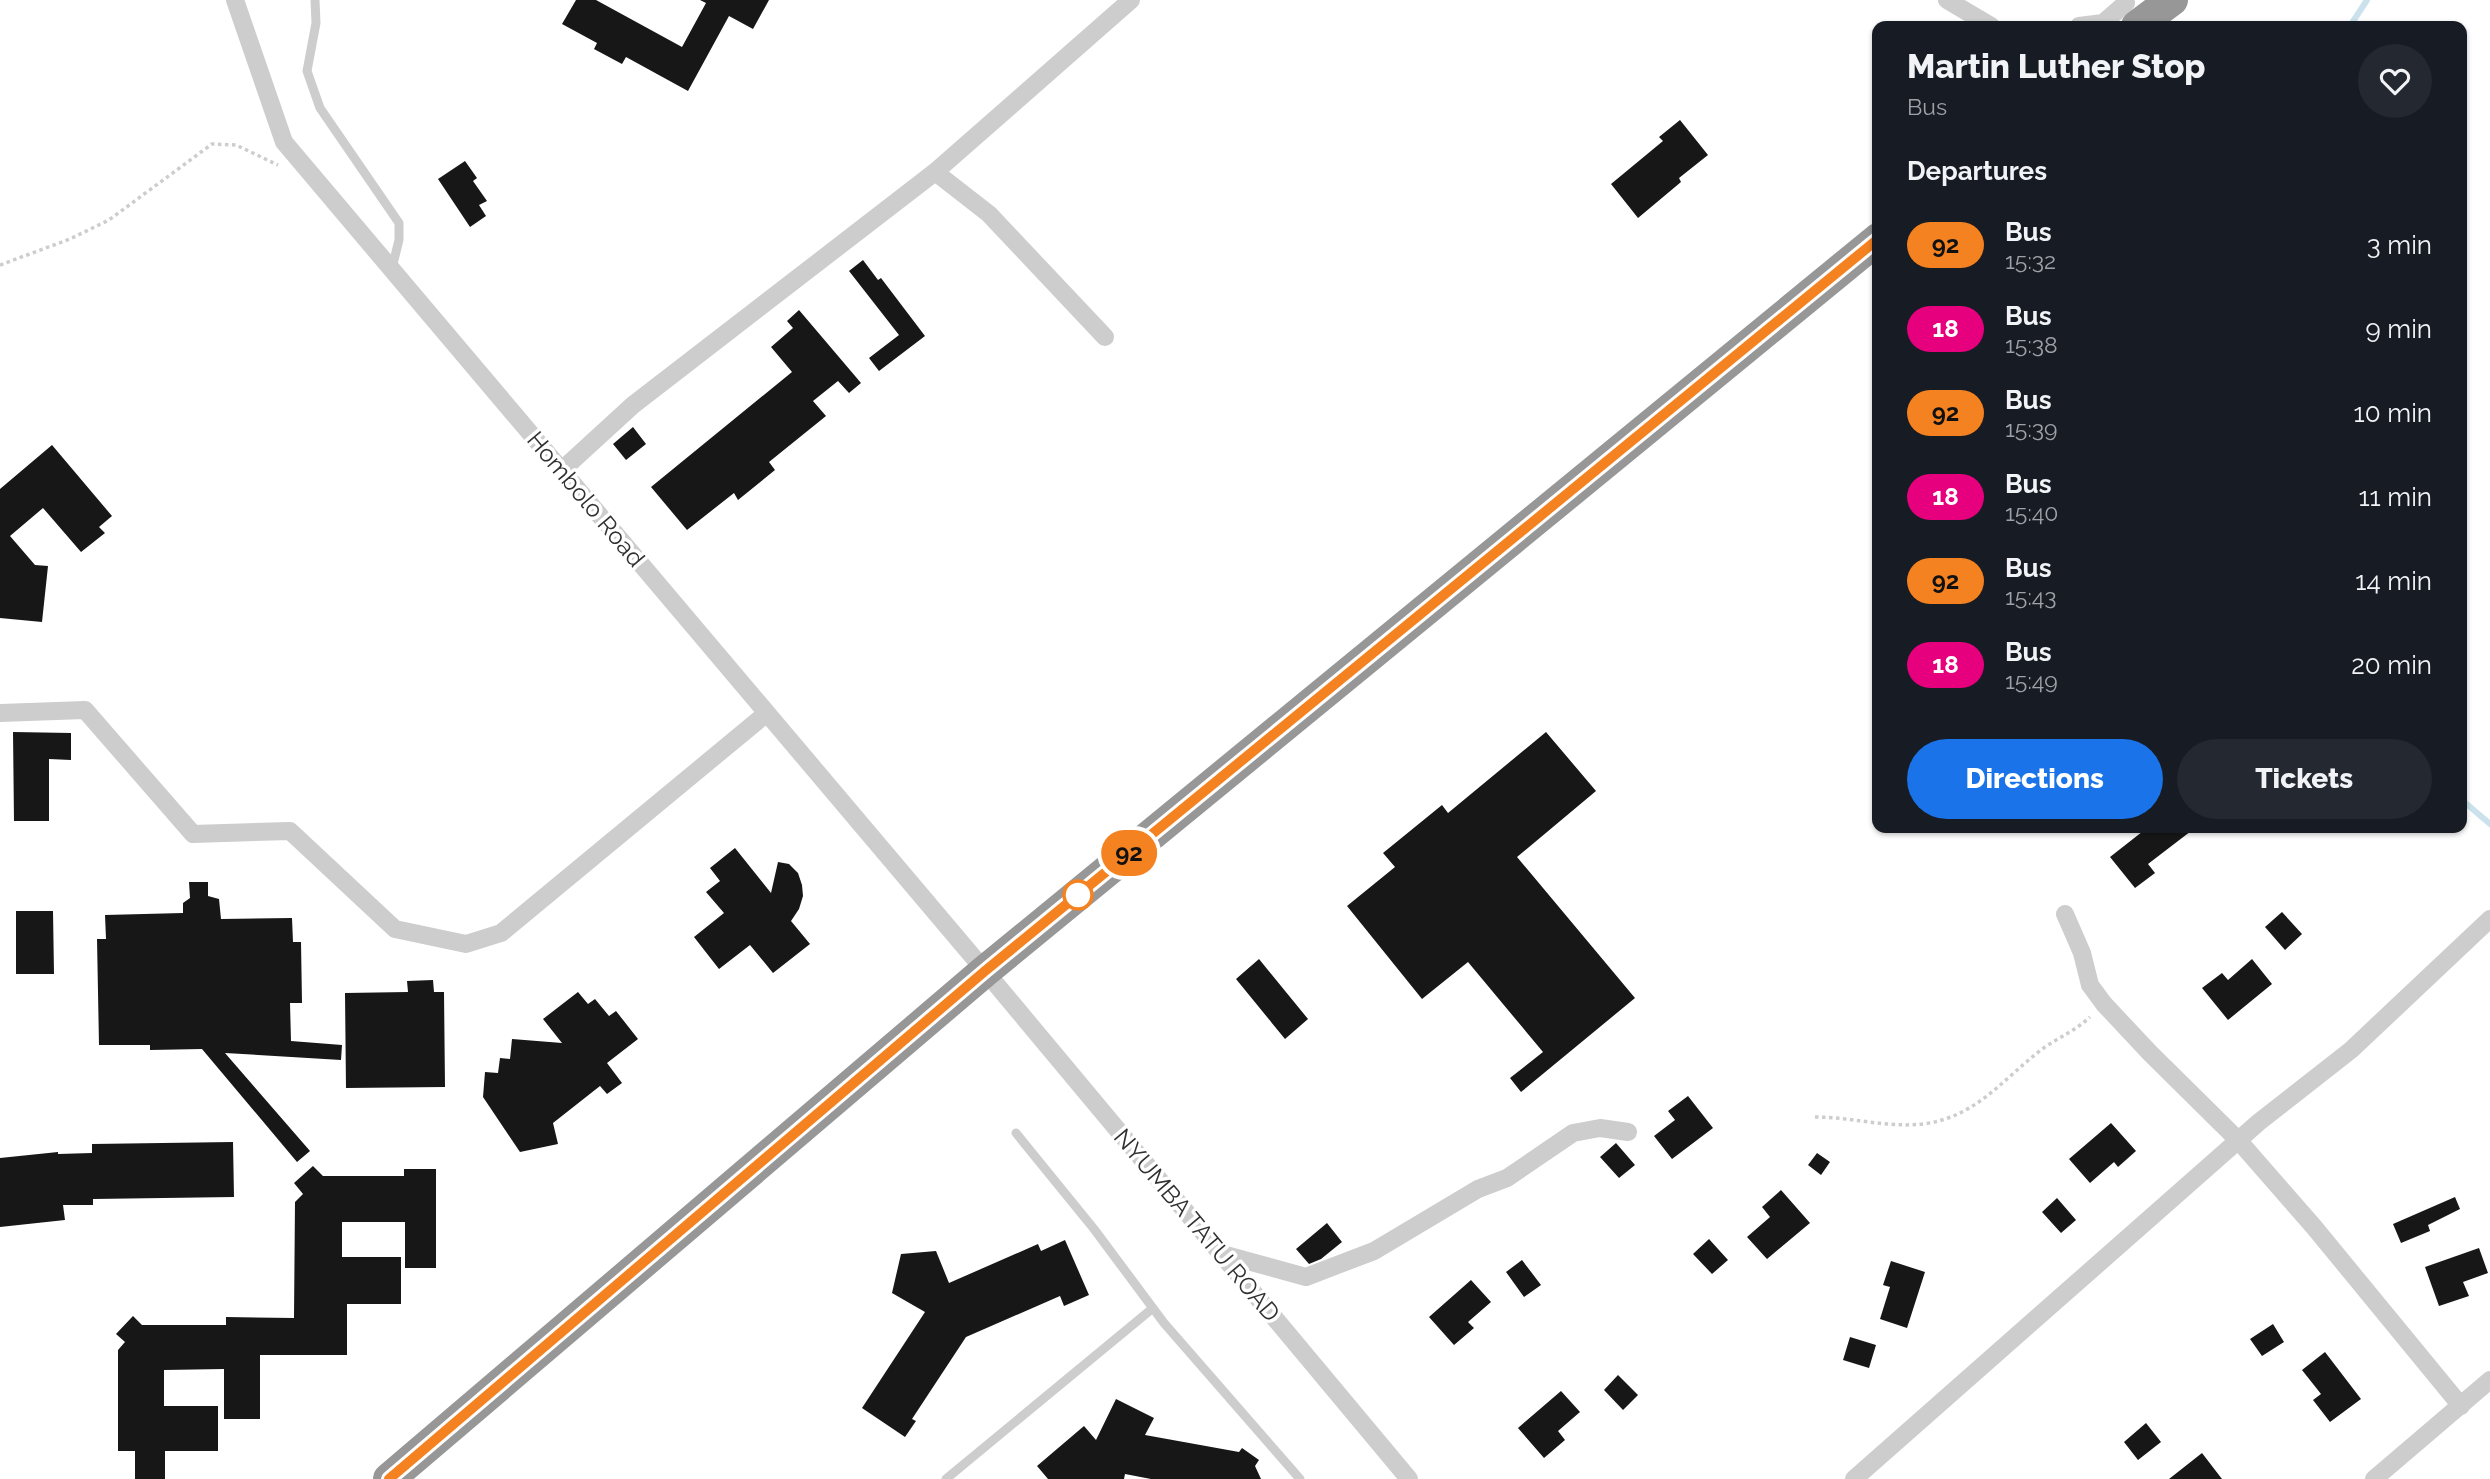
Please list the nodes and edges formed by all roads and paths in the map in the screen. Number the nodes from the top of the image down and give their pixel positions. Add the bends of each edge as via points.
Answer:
1 (234, 0) edge
2 (315, 0) edge
3 (1131, 0) edge
4 (1947, 0) edge
5 (2172, 0) edge
6 (2132, 13) edge
7 (1983, 21) edge
8 (2109, 21) edge
9 (279, 166) dead end
10 (935, 172) junction
11 (1872, 244) edge
12 (0, 265) edge
13 (392, 270) junction
14 (1105, 337) dead end
15 (562, 470) junction
16 (0, 713) edge
17 (767, 713) junction
18 (2065, 915) dead end
19 (2490, 919) edge
20 (985, 971) junction
21 (2104, 1004) junction
22 (1815, 1117) dead end
23 (1628, 1132) dead end
24 (1016, 1133) dead end
25 (2238, 1140) junction
26 (1222, 1254) junction
27 (1153, 1308) junction
28 (2490, 1380) edge
29 (2461, 1406) junction
30 (389, 1479) edge
31 (946, 1479) edge
32 (1300, 1479) edge
33 (1409, 1479) edge
34 (1854, 1479) edge
35 (2374, 1479) edge

1 - 13 street, Hombolo Road via 284,142
2 - 13 lane via 316,23 307,71 312,89 320,108 399,223
3 - 10 street
4 - 7 street
5 - 6 highway
6 - 8 street
9 - 12 path via 236,145 212,144 109,220
10 - 14 street via 989,214
10 - 15 street via 633,405
11 - 20 highway
13 - 15 street, Hombolo Road
15 - 17 street, Hombolo Road
16 - 17 street via 85,710 193,834 290,831 394,929 466,944 501,933
17 - 20 street, Hombolo Road
18 - 21 street via 2090,985
19 - 25 street via 2351,1050
20 - 26 street, NYUMBA TATU ROAD
20 - 30 highway
21 - 22 path via 2074,1031 2045,1047 1986,1099 1952,1117 1924,1124 1880,1125
21 - 25 street
23 - 26 street via 1600,1128 1573,1133 1507,1178 1478,1189 1374,1251 1306,1277
24 - 27 lane
25 - 29 street
25 - 34 street
26 - 33 street, NYUMBA TATU ROAD
27 - 31 lane
27 - 32 lane
28 - 29 street
29 - 35 street

